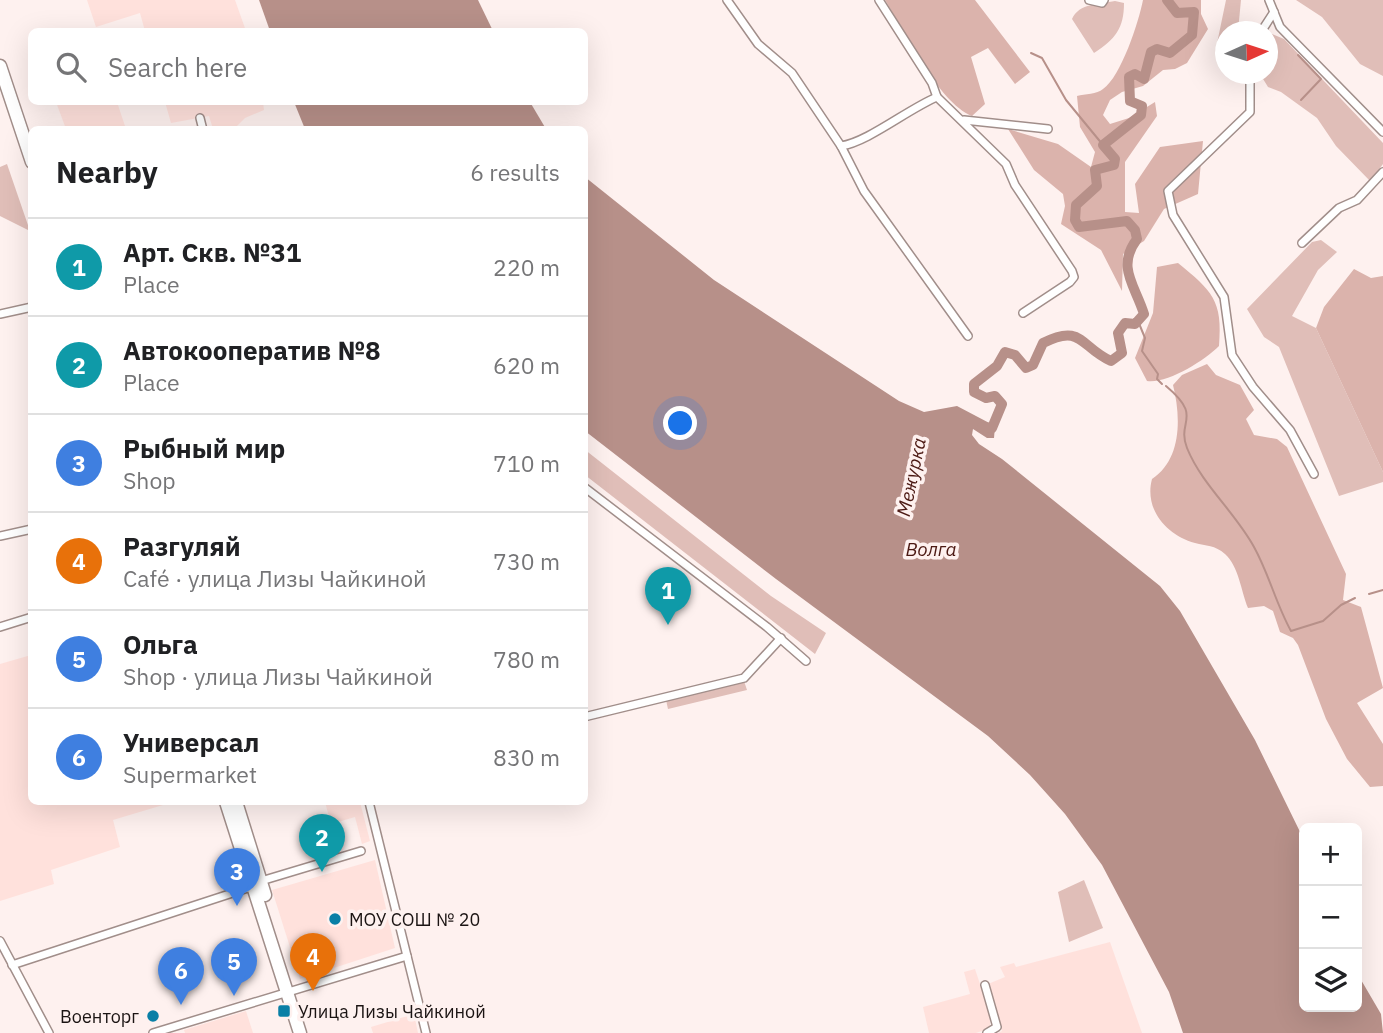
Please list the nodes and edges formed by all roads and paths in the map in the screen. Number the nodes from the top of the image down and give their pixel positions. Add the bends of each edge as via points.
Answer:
1 (727, 0) edge
2 (879, 0) edge
3 (1089, 0) edge
4 (1104, 0) edge
5 (1269, 0) edge
6 (1273, 12) junction
7 (1268, 21) edge
8 (0, 66) edge
9 (1250, 84) edge
10 (937, 97) junction
11 (200, 118) dead end
12 (963, 120) junction
13 (202, 126) edge
14 (1048, 129) dead end
15 (1383, 132) edge
16 (841, 146) junction
17 (28, 150) edge
18 (1383, 172) edge
19 (1302, 243) dead end
20 (28, 308) edge
21 (1023, 313) dead end
22 (0, 314) edge
23 (968, 336) dead end
24 (1314, 474) dead end
25 (588, 490) edge
26 (28, 529) edge
27 (0, 536) edge
28 (28, 618) edge
29 (0, 628) edge
30 (781, 638) junction
31 (806, 661) dead end
32 (588, 716) edge
33 (227, 805) edge
34 (237, 805) edge
35 (370, 805) edge
36 (361, 851) dead end
37 (259, 885) junction
38 (0, 941) edge
39 (407, 956) junction
40 (12, 964) junction
41 (985, 985) dead end
42 (291, 991) junction
43 (49, 1033) edge
44 (153, 1033) edge
45 (300, 1033) edge
46 (309, 1033) edge
47 (426, 1033) edge
48 (987, 1033) edge

1 - 16 street via 758,44 792,73
2 - 10 street
3 - 4 street via 1102,4
5 - 6 street
6 - 7 street
6 - 15 street via 1280,27
8 - 17 main road
9 - 24 street via 1250,112 1168,191 1173,215 1224,297 1232,355 1290,430
10 - 12 street
10 - 16 street via 853,144
11 - 13 street
12 - 14 street
12 - 21 street via 1006,164 1074,277
16 - 23 street via 864,191
18 - 19 street via 1357,200 1339,208
20 - 22 street
25 - 30 street
26 - 27 street
28 - 29 street
30 - 31 street
30 - 32 street via 744,678
33 - 37 main road
34 - 37 main road
35 - 39 street
36 - 37 street
37 - 40 street
37 - 42 main road
38 - 40 street
39 - 42 street
39 - 47 street
40 - 43 street
41 - 48 street via 997,1027
42 - 44 street
42 - 45 main road
42 - 46 main road

